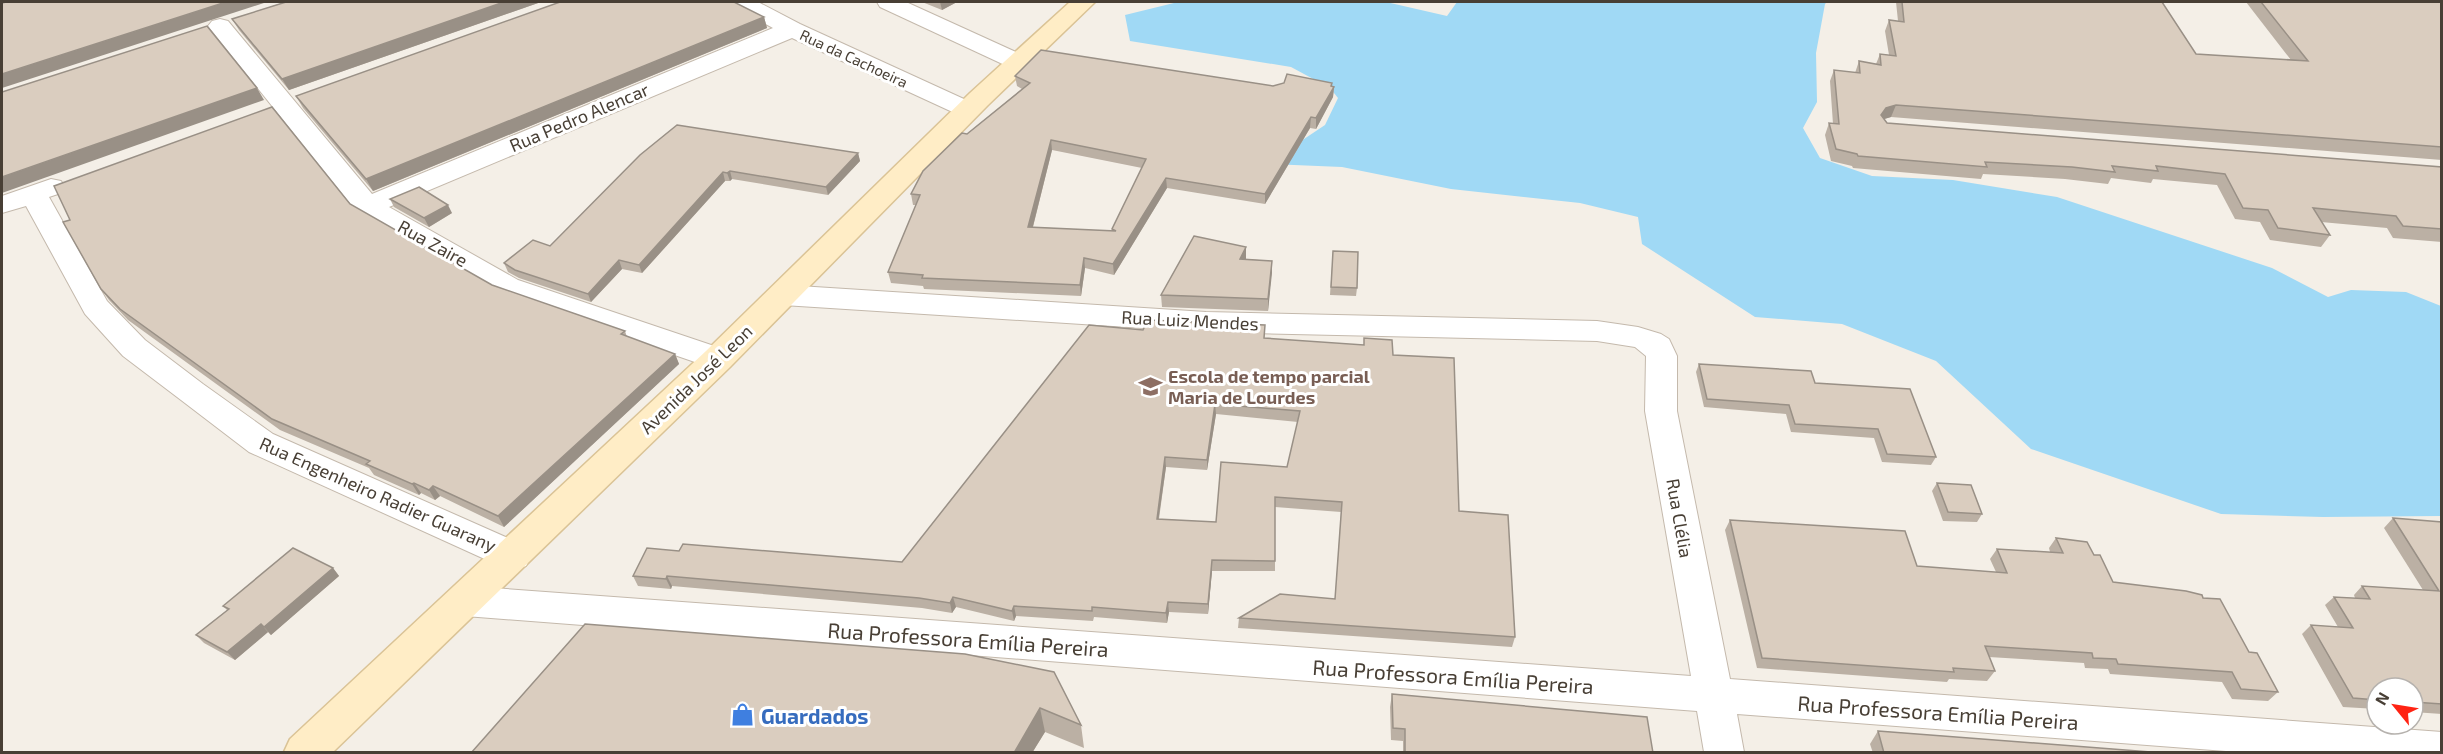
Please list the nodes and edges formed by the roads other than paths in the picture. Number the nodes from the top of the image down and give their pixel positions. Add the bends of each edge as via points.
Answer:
1 (742, 2) edge
2 (888, 2) edge
3 (1083, 2) edge
4 (220, 26) dead end
5 (792, 29) junction
6 (1066, 55) edge
7 (1018, 62) junction
8 (974, 105) junction
9 (76, 178) edge
10 (33, 194) junction
11 (2, 205) edge
12 (367, 206) junction
13 (783, 295) junction
14 (1597, 331) joint
15 (718, 359) junction
16 (513, 556) junction
17 (465, 601) junction
18 (1712, 695) junction
19 (2442, 750) edge
20 (304, 753) edge
21 (1724, 753) edge

1 - 5 street, Rua da Cachoeira
2 - 7 street
3 - 7 main road, Avenida José Leon
4 - 12 street, Rua Zaire
5 - 8 street, Rua da Cachoeira
5 - 12 street, Rua Pedro Alencar
6 - 7 street
7 - 8 main road, Avenida José Leon
8 - 13 main road, Avenida José Leon
9 - 10 street
10 - 11 street
10 - 16 street, Rua Engenheiro Radier Guarany via 96,307 134,348 201,399 261,443
12 - 15 street, Rua Zaire via 508,286
13 - 14 street, Rua Luiz Mendes via 1206,322
13 - 15 main road, Avenida José Leon
14 - 18 street, Rua Clélia via 1641,336 1660,349 1664,363 1661,411
15 - 16 main road, Avenida José Leon
16 - 17 main road, Avenida José Leon
17 - 18 street, Rua Professora Emília Pereira
17 - 20 main road, Avenida José Leon
18 - 19 street, Rua Professora Emília Pereira
18 - 21 street, Rua Clélia

